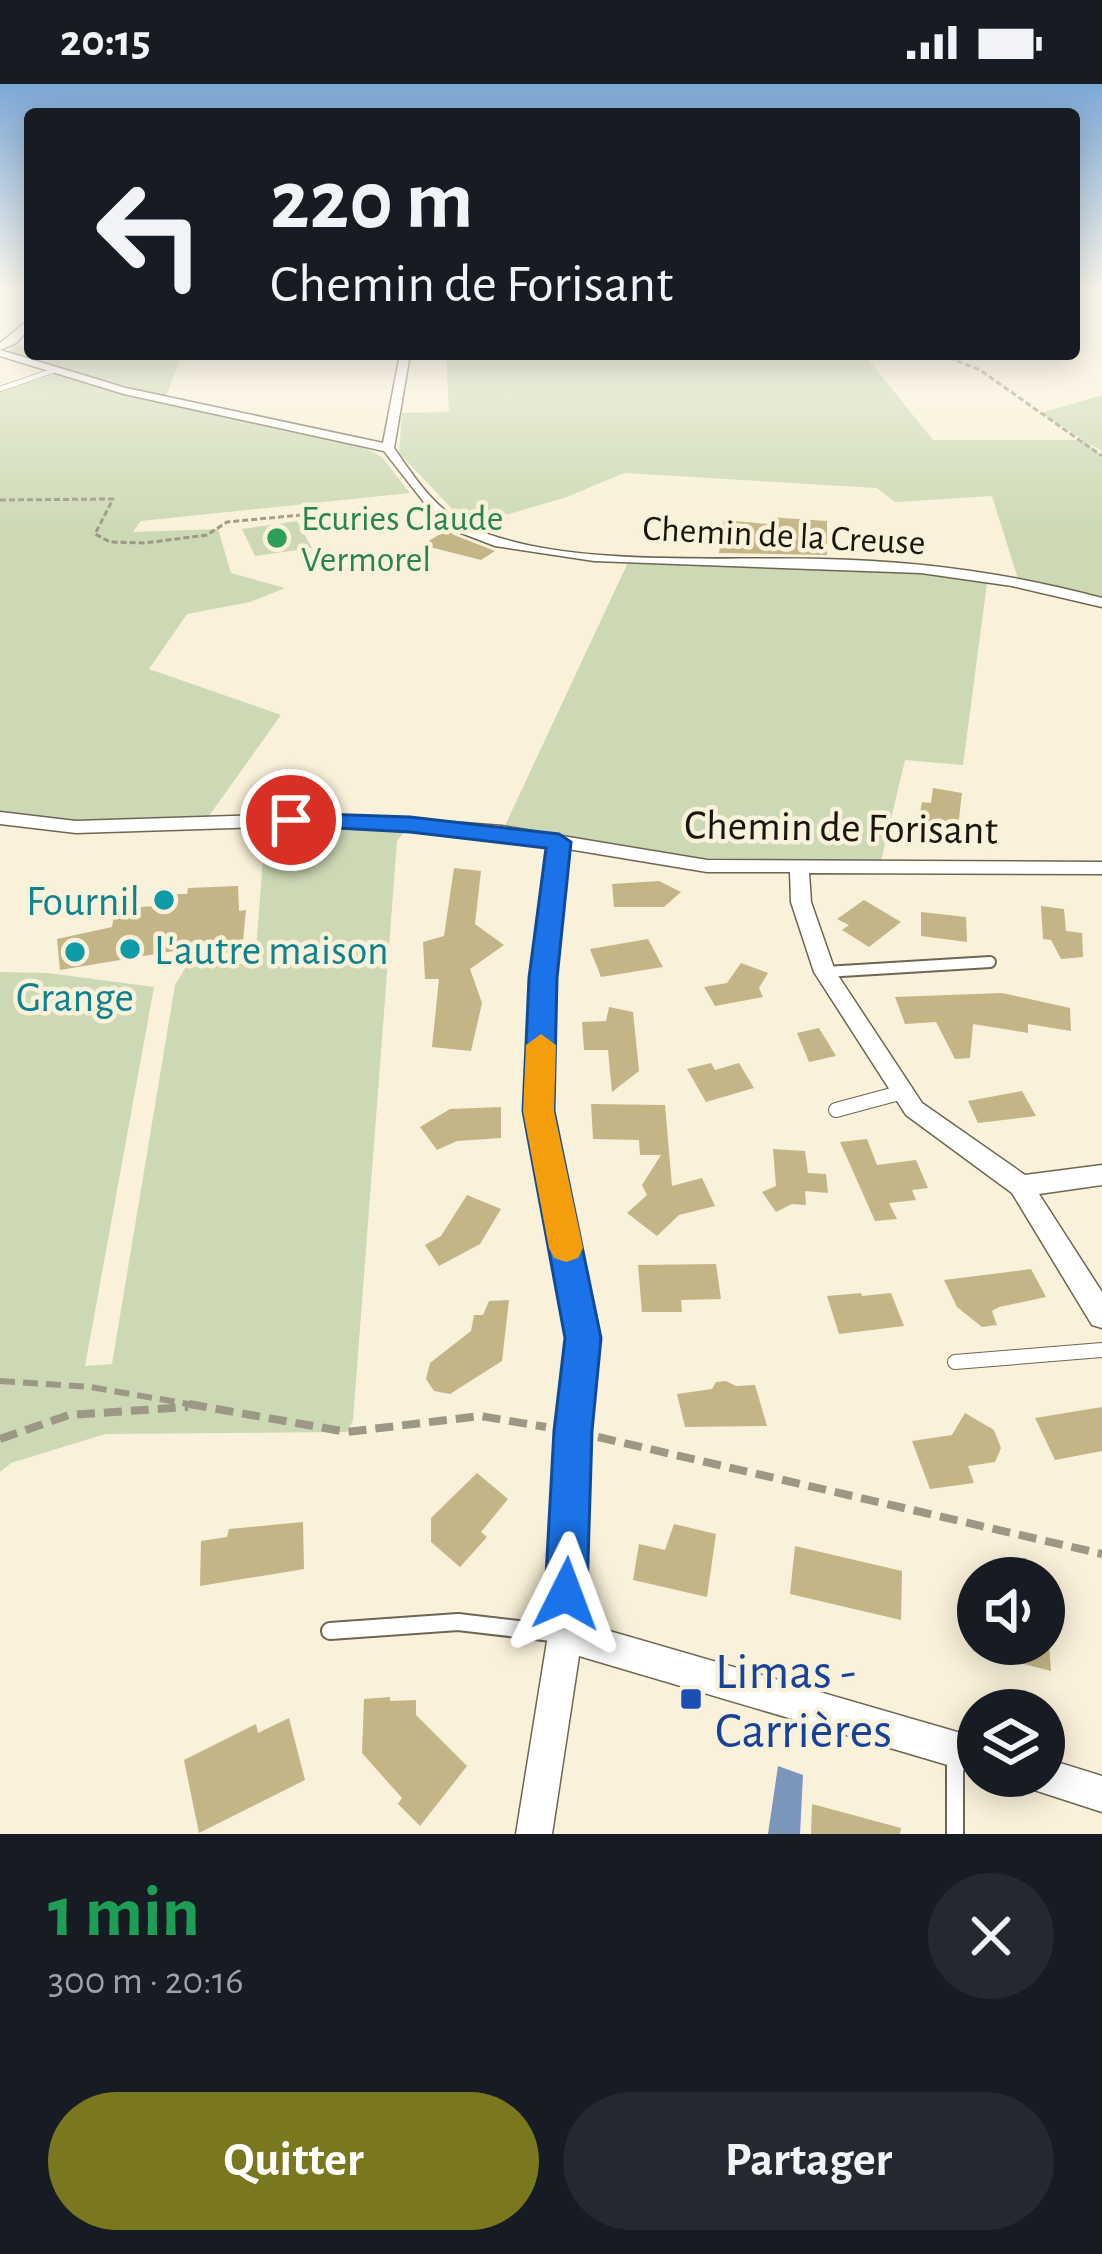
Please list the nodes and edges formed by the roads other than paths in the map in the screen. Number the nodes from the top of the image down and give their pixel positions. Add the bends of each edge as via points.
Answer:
1 (53, 371) edge
2 (57, 371) edge
3 (402, 371) edge
4 (0, 389) edge
5 (388, 448) junction
6 (1102, 603) edge
7 (0, 818) edge
8 (559, 842) junction
9 (799, 868) junction
10 (1102, 868) edge
11 (990, 962) dead end
12 (825, 972) junction
13 (903, 1092) junction
14 (836, 1110) dead end
15 (1102, 1175) edge
16 (1021, 1186) junction
17 (1102, 1315) edge
18 (1102, 1350) edge
19 (955, 1362) dead end
20 (330, 1631) dead end
21 (565, 1635) junction
22 (957, 1749) edge
23 (1065, 1783) edge
24 (1102, 1794) edge
25 (960, 1797) edge
26 (534, 1834) edge
27 (955, 1834) edge

1 - 4 lane
2 - 5 street
3 - 5 street
5 - 6 street, Chemin de la Creuse via 422,496 463,530 548,552 864,564 1003,579
7 - 8 street, Chemin de Forisant via 76,827 313,820
8 - 9 street, Chemin de Forisant via 707,866
8 - 21 street via 539,1111 583,1338
9 - 10 street, Chemin de Forisant
9 - 12 street via 801,902
11 - 12 lane
12 - 13 street
13 - 14 lane
13 - 16 street via 914,1109
15 - 16 street
16 - 17 street
18 - 19 lane
20 - 21 lane via 458,1622
21 - 22 street
21 - 26 street
23 - 24 street
25 - 27 lane

